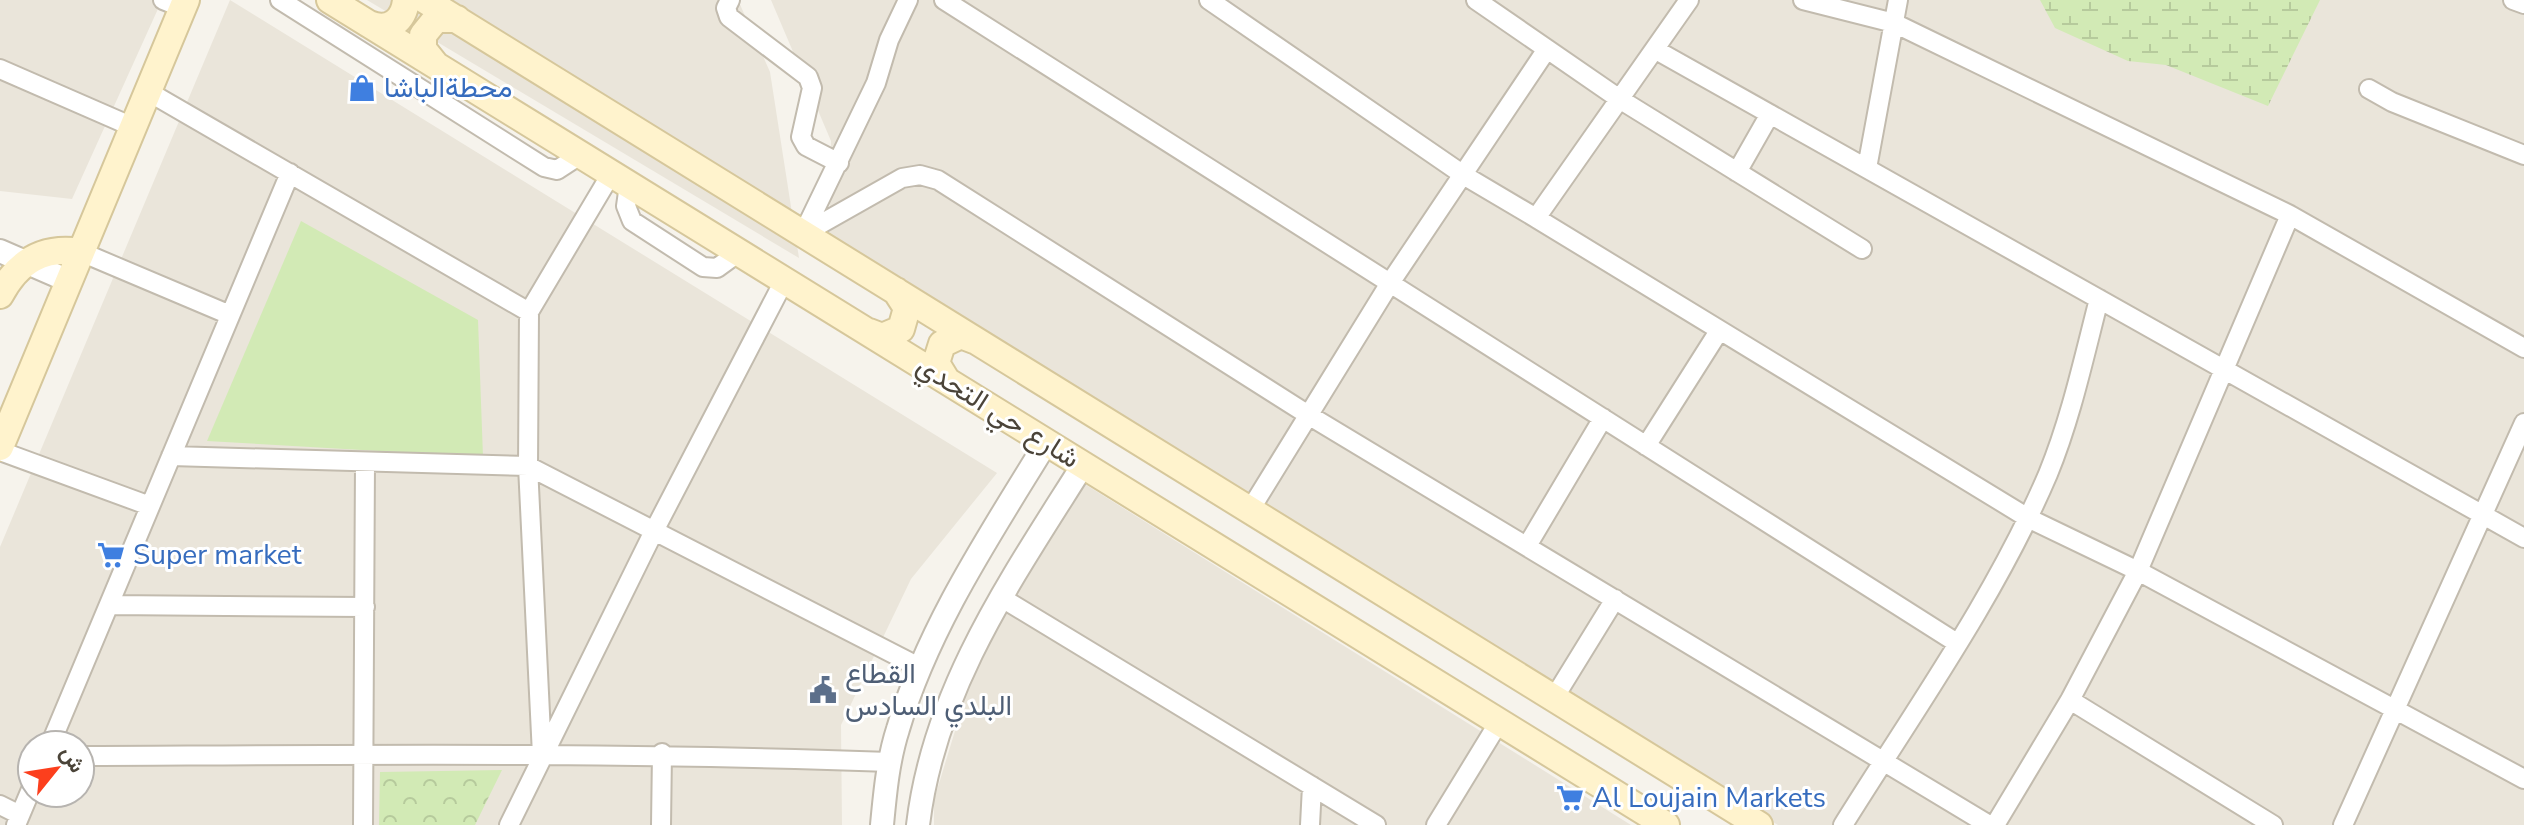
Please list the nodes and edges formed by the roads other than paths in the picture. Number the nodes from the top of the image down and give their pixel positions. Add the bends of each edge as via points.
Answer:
1 (280, 0) edge
2 (330, 0) edge
3 (406, 0) edge
4 (425, 0) edge
5 (730, 0) edge
6 (908, 0) edge
7 (944, 0) edge
8 (1209, 0) edge
9 (1476, 0) edge
10 (1689, 0) edge
11 (1803, 0) edge
12 (1898, 0) edge
13 (2513, 0) edge
14 (177, 3) edge
15 (2524, 4) edge
16 (457, 19) junction
17 (1894, 23) junction
18 (369, 24) junction
19 (1547, 49) junction
20 (1656, 50) junction
21 (435, 65) junction
22 (0, 69) edge
23 (2369, 89) dead end
24 (147, 91) junction
25 (1621, 100) junction
26 (1770, 114) junction
27 (133, 127) junction
28 (580, 155) junction
29 (2524, 155) edge
30 (839, 163) junction
31 (1867, 168) junction
32 (1737, 172) junction
33 (290, 173) junction
34 (1465, 176) junction
35 (620, 179) junction
36 (2290, 215) junction
37 (1536, 218) junction
38 (803, 234) junction
39 (1862, 249) dead end
40 (0, 251) edge
41 (81, 252) junction
42 (26, 262) junction
43 (69, 281) junction
44 (784, 281) junction
45 (1390, 283) junction
46 (896, 291) junction
47 (0, 295) edge
48 (2099, 299) junction
49 (529, 312) junction
50 (230, 315) junction
51 (1719, 331) junction
52 (869, 332) junction
53 (974, 340) junction
54 (2524, 348) edge
55 (2224, 370) junction
56 (947, 381) junction
57 (1310, 416) junction
58 (1603, 418) junction
59 (2524, 423) edge
60 (1046, 443) junction
61 (1646, 446) junction
62 (0, 449) edge
63 (171, 456) junction
64 (365, 462) junction
65 (1083, 465) junction
66 (528, 466) junction
67 (150, 506) junction
68 (1250, 510) junction
69 (2481, 514) junction
70 (2028, 518) junction
71 (1000, 520) junction
72 (654, 531) junction
73 (2524, 538) edge
74 (1036, 541) junction
75 (1527, 546) junction
76 (2138, 571) junction
77 (1002, 598) junction
78 (1615, 599) junction
79 (109, 605) junction
80 (365, 607) junction
81 (1957, 643) junction
82 (921, 668) junction
83 (1554, 698) junction
84 (2070, 700) junction
85 (2394, 711) junction
86 (1499, 722) junction
87 (57, 729) edge
88 (662, 753) junction
89 (364, 755) junction
90 (96, 756) edge
91 (542, 758) junction
92 (1883, 760) junction
93 (890, 762) junction
94 (2524, 779) edge
95 (1312, 786) junction
96 (0, 805) edge
97 (18, 820) edge
98 (363, 825) edge
99 (509, 825) edge
100 (661, 825) edge
101 (882, 825) edge
102 (918, 825) edge
103 (1310, 825) edge
104 (1376, 825) edge
105 (1436, 825) edge
106 (1666, 825) edge
107 (1759, 825) edge
108 (1843, 825) edge
109 (1992, 825) edge
110 (2273, 825) edge
111 (2343, 825) edge

1 - 28 street via 544,167 557,170
2 - 18 main road, شارع حي التحدي
3 - 18 main road via 396,22 383,27
4 - 16 main road, شارع حي التحدي
5 - 30 street via 729,17 808,77 812,88 801,137 806,146
6 - 30 street
7 - 45 street
8 - 34 street
9 - 19 street
10 - 20 street
11 - 17 street
12 - 17 street
13 - 15 street
14 - 24 main road
16 - 21 main road via 436,19 426,28 423,49
16 - 38 main road, شارع حي التحدي
17 - 31 street
17 - 36 street
18 - 21 main road, شارع حي التحدي
19 - 25 street
19 - 34 street
20 - 25 street
20 - 26 street
21 - 28 main road, شارع حي التحدي
22 - 27 street
23 - 29 street
24 - 27 main road
24 - 33 street
25 - 32 street
25 - 37 street
26 - 31 street
26 - 32 street
27 - 41 main road
28 - 35 main road, شارع حي التحدي
30 - 38 street
31 - 48 street
32 - 39 street
33 - 49 street
33 - 50 street
34 - 37 street
34 - 45 street
35 - 44 main road, شارع حي التحدي
35 - 49 street
36 - 54 street
36 - 55 street
37 - 51 street
38 - 46 main road, شارع حي التحدي
38 - 57 street via 902,178 929,177
40 - 42 street
41 - 42 main road via 50,250
41 - 43 main road
41 - 50 street
42 - 43 street
42 - 47 main road
43 - 62 main road
44 - 52 main road, شارع حي التحدي
44 - 72 street
45 - 57 street
45 - 58 street
46 - 52 main road via 907,308 905,323 889,336
46 - 53 main road, شارع حي التحدي
48 - 55 street
48 - 70 street via 2054,456
49 - 66 street
50 - 63 street
51 - 61 street
51 - 70 street
52 - 56 main road, شارع حي التحدي
53 - 56 main road via 961,335 942,344 936,363
53 - 68 main road, شارع حي التحدي
55 - 69 street
55 - 76 street
56 - 60 main road, شارع حي التحدي
57 - 68 street
57 - 75 street
58 - 61 street
58 - 75 street
59 - 69 street
60 - 65 main road, شارع حي التحدي
60 - 71 street
61 - 81 street
62 - 67 street
63 - 64 street
63 - 67 street
64 - 66 street
64 - 80 street
65 - 74 street
65 - 86 main road, شارع حي التحدي
66 - 72 street
66 - 91 street
67 - 79 street
68 - 83 main road, شارع حي التحدي
69 - 73 street
69 - 85 street
70 - 76 street
70 - 81 street
71 - 74 street via 1021,517 1032,527
71 - 82 street
72 - 82 street
72 - 91 street
74 - 77 street
75 - 78 street
76 - 84 street
76 - 85 street
77 - 95 street
77 - 102 street via 954,683
78 - 83 street
78 - 92 street
79 - 80 street
79 - 87 street
80 - 89 street
81 - 92 street
82 - 93 street
83 - 107 main road, شارع حي التحدي
84 - 109 street
84 - 110 street
85 - 94 street
85 - 111 street
86 - 105 street
86 - 106 main road, شارع حي التحدي
88 - 91 street
88 - 93 street
88 - 100 street
89 - 90 street
89 - 91 street
89 - 98 street
91 - 99 street
92 - 108 street
92 - 109 street
93 - 101 street
95 - 103 street
95 - 104 street
96 - 97 street

